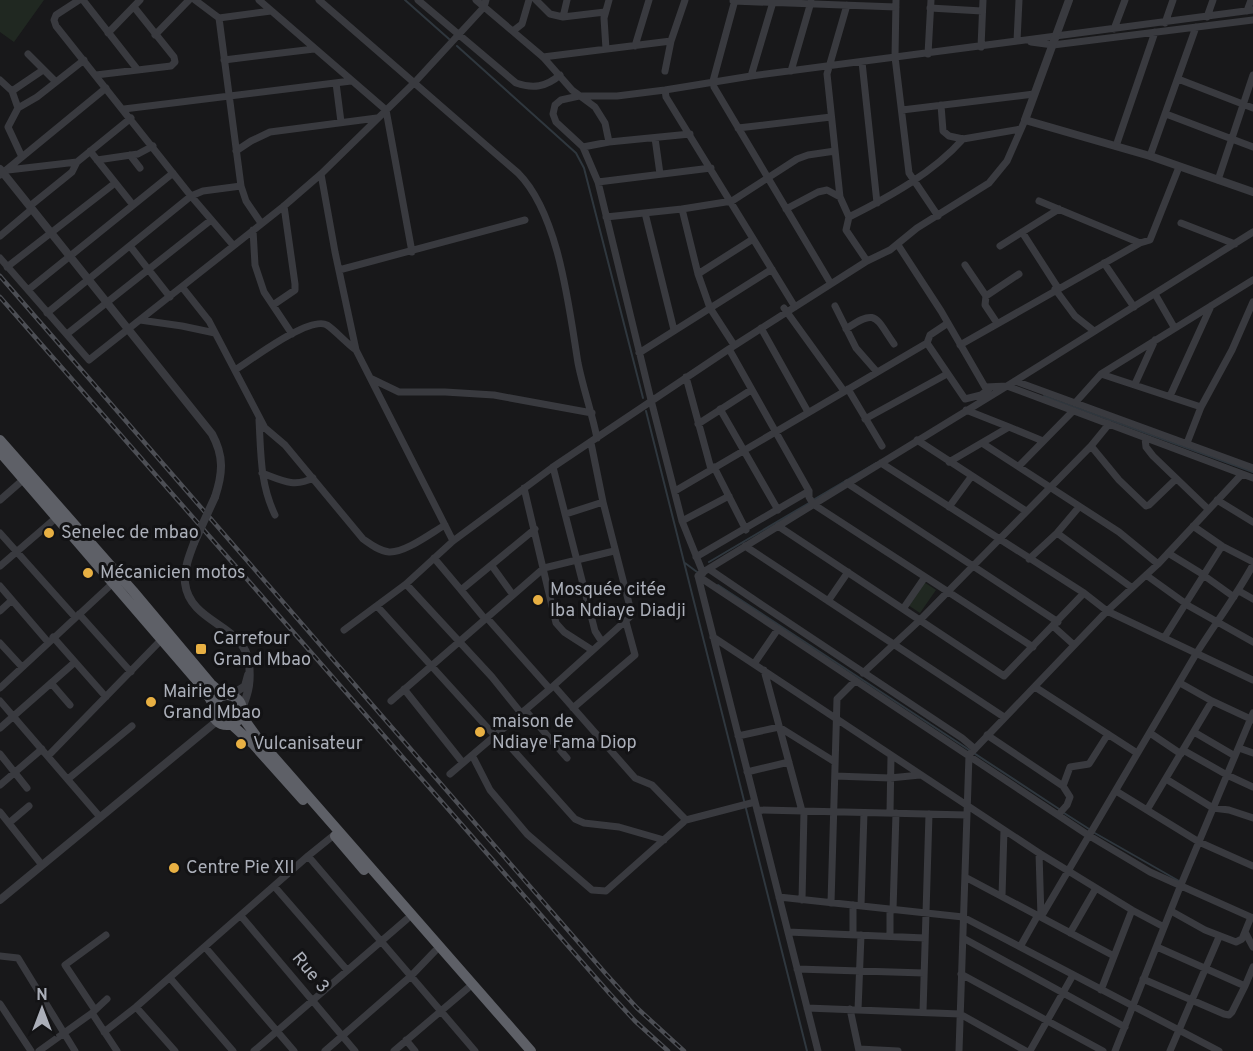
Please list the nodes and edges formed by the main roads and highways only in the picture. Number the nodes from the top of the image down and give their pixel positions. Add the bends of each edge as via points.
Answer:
1 (0, 440) edge
2 (0, 452) edge
3 (227, 695) junction
4 (213, 704) junction
5 (241, 712) junction
6 (231, 724) junction
7 (524, 1051) edge
8 (531, 1051) edge

1 - 3 highway via 211,684
2 - 4 highway via 204,688
3 - 4 highway
3 - 5 highway via 239,701
4 - 6 highway via 217,721
5 - 6 highway
5 - 8 highway via 259,740
6 - 7 highway via 253,744

